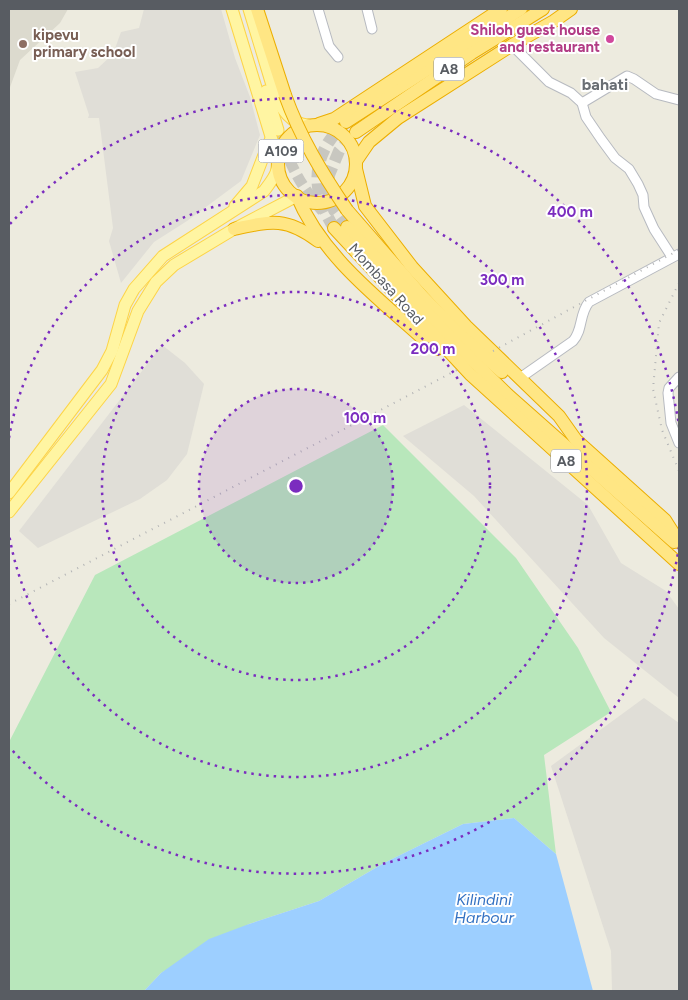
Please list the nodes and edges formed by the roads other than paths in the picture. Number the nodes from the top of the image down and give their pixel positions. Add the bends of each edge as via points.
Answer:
1 (232, 9) edge
2 (241, 9) edge
3 (249, 9) edge
4 (257, 9) edge
5 (318, 9) edge
6 (368, 9) edge
7 (501, 9) edge
8 (521, 9) edge
9 (543, 9) edge
10 (571, 9) edge
11 (372, 29) dead end
12 (512, 45) junction
13 (338, 57) dead end
14 (679, 100) edge
15 (582, 103) junction
16 (346, 122) tunnel mouth
17 (313, 125) junction
18 (278, 130) tunnel mouth
19 (356, 132) tunnel mouth
20 (271, 140) junction
21 (278, 165) junction
22 (356, 165) junction
23 (297, 196) junction
24 (230, 214) junction
25 (234, 229) junction
26 (330, 251) junction
27 (676, 255) edge
28 (453, 357) junction
29 (679, 377) edge
30 (520, 378) junction
31 (576, 440) junction
32 (679, 443) edge
33 (9, 493) edge
34 (9, 512) edge
35 (679, 542) edge
36 (679, 547) edge
37 (679, 564) edge

1 - 20 main road
2 - 18 main road
3 - 17 main road via 281,109 292,120 302,125
4 - 31 highway, bridge via 296,126 347,210 460,335
5 - 13 street via 329,46
6 - 11 street
7 - 17 highway via 334,119
8 - 16 highway, A8
9 - 19 highway, A8
10 - 12 highway
12 - 15 street via 549,82 571,93
12 - 22 highway via 398,118 368,142
14 - 15 street via 656,94 626,76
15 - 27 street via 586,117 614,158 629,169 643,192 646,212
17 - 21 highway, A109 via 294,132 285,141
17 - 22 highway, A109 via 334,129 344,135 352,147
20 - 21 main road
20 - 24 main road via 252,186
21 - 23 highway, A109 via 281,178
21 - 24 main road via 274,178 264,191
22 - 23 highway via 349,186 334,199 310,202
22 - 30 highway via 365,206 392,243 454,314
23 - 25 main road
23 - 26 highway via 305,215
24 - 33 main road via 163,256 134,288 102,370
25 - 26 highway via 268,222 288,224 304,230
25 - 34 main road via 174,265 156,282 138,311 111,384
26 - 28 highway via 430,345
27 - 30 street via 589,302 573,341
28 - 36 highway, Mombasa Road / A8 via 341,228 508,395
28 - 37 highway, Mombasa Road / A8
29 - 32 street via 668,393 671,423
30 - 31 highway via 559,416
31 - 35 highway via 665,520

